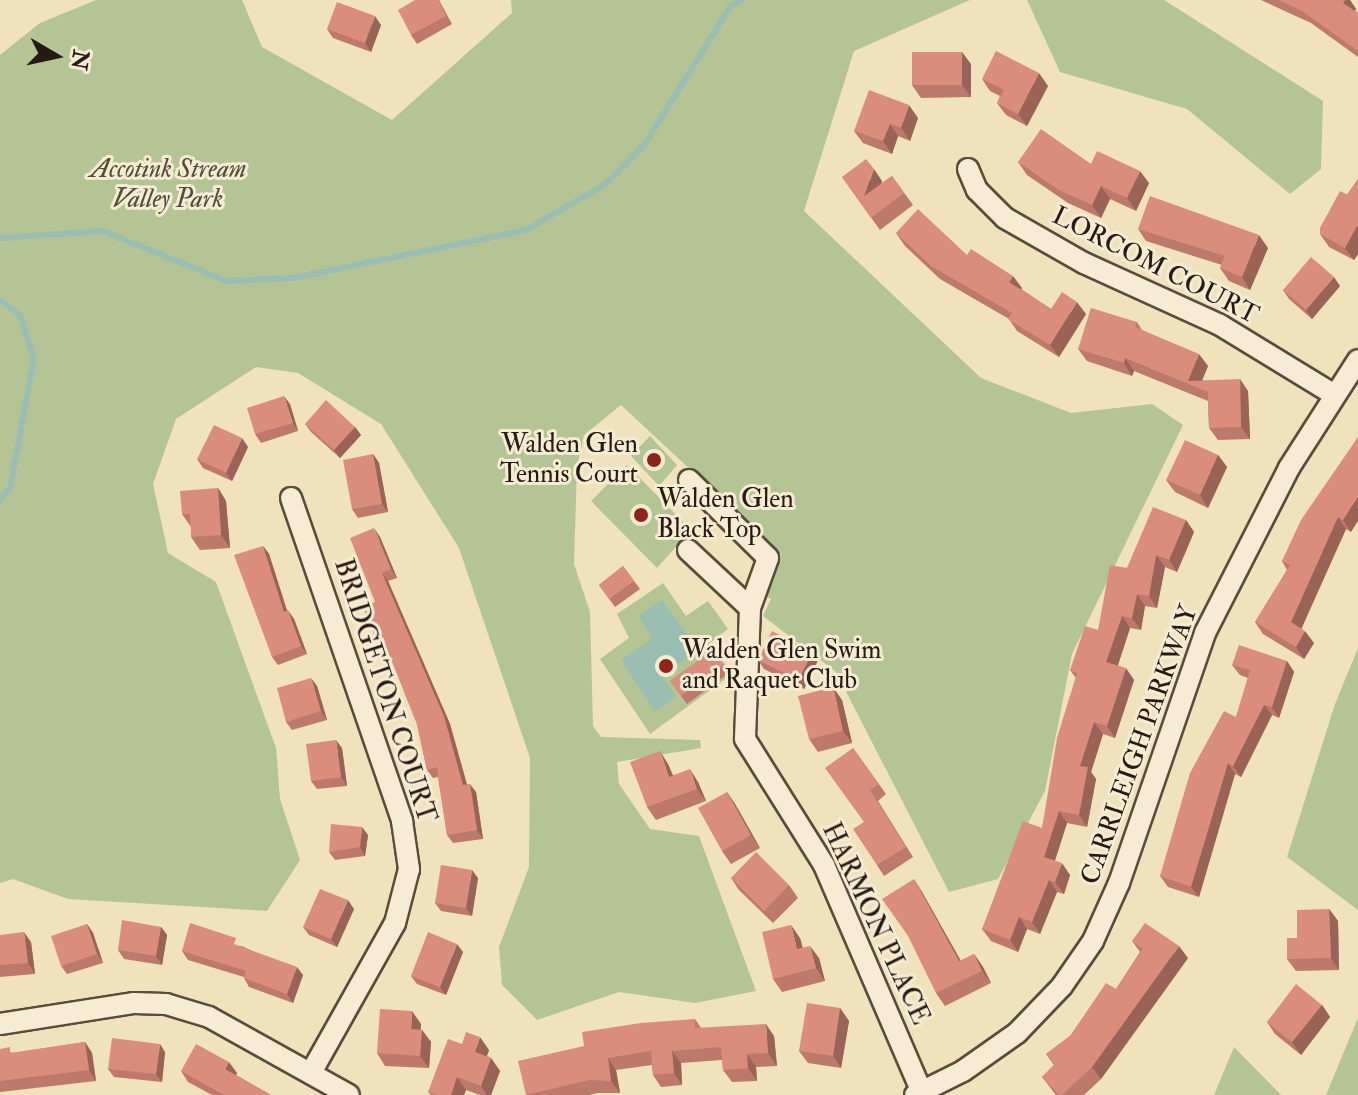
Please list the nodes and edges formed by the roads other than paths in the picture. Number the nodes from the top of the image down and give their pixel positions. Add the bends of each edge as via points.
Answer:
1 (968, 169) dead end
2 (1358, 360) edge
3 (1333, 394) junction
4 (689, 480) dead end
5 (291, 498) dead end
6 (688, 550) dead end
7 (750, 608) junction
8 (0, 1024) edge
9 (312, 1071) junction
10 (920, 1094) edge
11 (349, 1095) edge

1 - 3 street, LORCOM COURT via 977,190 1005,218 1084,263 1220,325
2 - 3 street, CARRLEIGH PARKWAY
3 - 10 street, CARRLEIGH PARKWAY via 1255,529 1205,633 1119,883 1093,941 1062,986 1017,1033
4 - 7 street via 768,558
5 - 9 street, BRIDGETON COURT via 402,821 409,869 395,923
6 - 7 street
7 - 10 street, HARMON PLACE via 745,739 824,865
8 - 9 street via 134,1003 166,1004 209,1017
9 - 11 street

